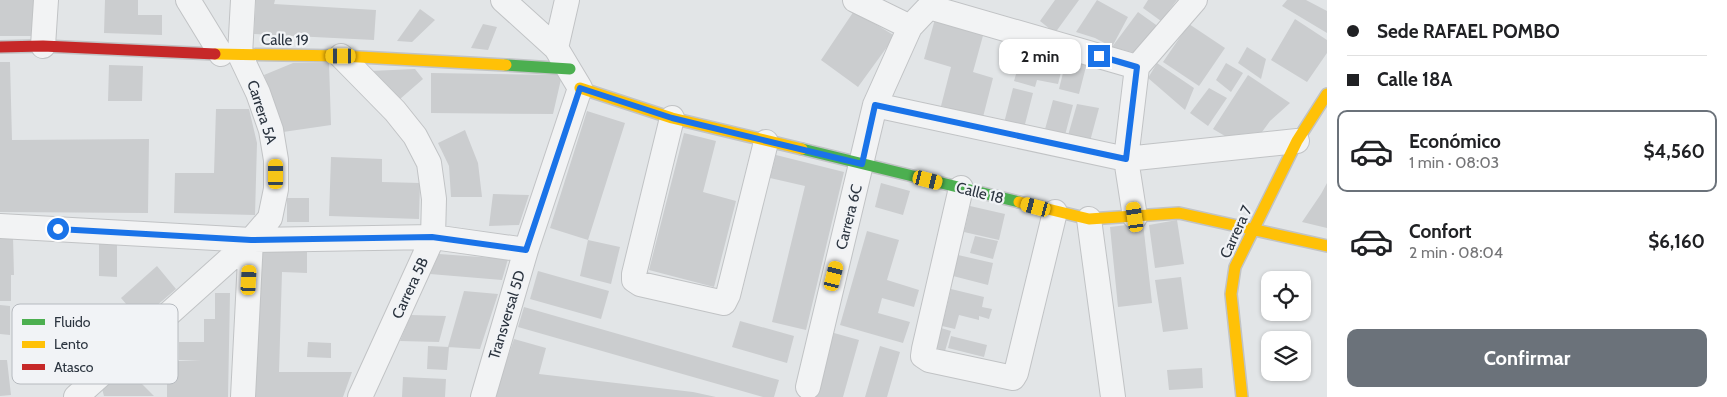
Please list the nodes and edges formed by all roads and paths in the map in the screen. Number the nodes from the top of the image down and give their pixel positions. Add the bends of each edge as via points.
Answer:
1 (46, 0) edge
2 (188, 0) edge
3 (242, 0) edge
4 (503, 0) edge
5 (567, 0) edge
6 (855, 0) edge
7 (1195, 0) edge
8 (930, 4) edge
9 (910, 27) junction
10 (43, 46) junction
11 (0, 47) edge
12 (556, 48) junction
13 (231, 54) junction
14 (341, 56) junction
15 (1137, 67) junction
16 (575, 79) junction
17 (1327, 94) edge
18 (875, 105) junction
19 (672, 118) junction
20 (1298, 141) junction
21 (766, 142) junction
22 (1126, 159) junction
23 (862, 164) junction
24 (961, 188) junction
25 (1055, 212) junction
26 (1135, 217) junction
27 (1089, 219) junction
28 (0, 226) edge
29 (1253, 229) junction
30 (432, 237) junction
31 (251, 240) junction
32 (1327, 246) edge
33 (526, 250) junction
34 (178, 305) edge
35 (90, 384) edge
36 (808, 387) dead end
37 (76, 397) edge
38 (243, 397) edge
39 (360, 397) edge
40 (483, 397) edge
41 (1114, 397) edge
42 (1242, 397) edge

1 - 10 street
2 - 13 street
3 - 13 street, Carrera 5A
4 - 12 street
5 - 12 street
6 - 9 street
7 - 15 street
8 - 9 street, Carrera 6C
8 - 15 street
9 - 18 street, Carrera 6C
10 - 11 street, Calle 19
10 - 13 street, Calle 19
12 - 16 street
13 - 14 street, Calle 19
13 - 31 street, Carrera 5A via 258,93 271,130 276,160 276,189 270,218
14 - 16 street, Calle 19
14 - 30 street, Carrera 5B via 395,111 422,149 429,163 434,199
15 - 22 street
16 - 19 street, Calle 18
16 - 33 street, Transversal 5D
17 - 20 street, Carrera 7
18 - 22 street
18 - 23 street, Carrera 6C
19 - 21 street, Calle 18
19 - 21 street via 634,274 634,280 640,284 724,303
20 - 22 street
20 - 29 street, Carrera 7
21 - 23 street, Calle 18
22 - 26 street
23 - 24 street, Calle 18
23 - 36 street, Carrera 6C
24 - 25 street, Calle 18
24 - 25 street via 923,356 930,360 1013,378
25 - 27 street, Calle 18
26 - 27 street, Calle 18
26 - 29 street, Calle 18 via 1179,213
27 - 41 street
28 - 31 street
29 - 32 street, Calle 18
29 - 42 street, Carrera 7 via 1235,267 1231,294
30 - 31 street
30 - 33 street
30 - 39 street, Carrera 5B
31 - 34 street, Carrera 5A
31 - 38 street
33 - 40 street, Transversal 5D
35 - 37 street, Carrera 5A

